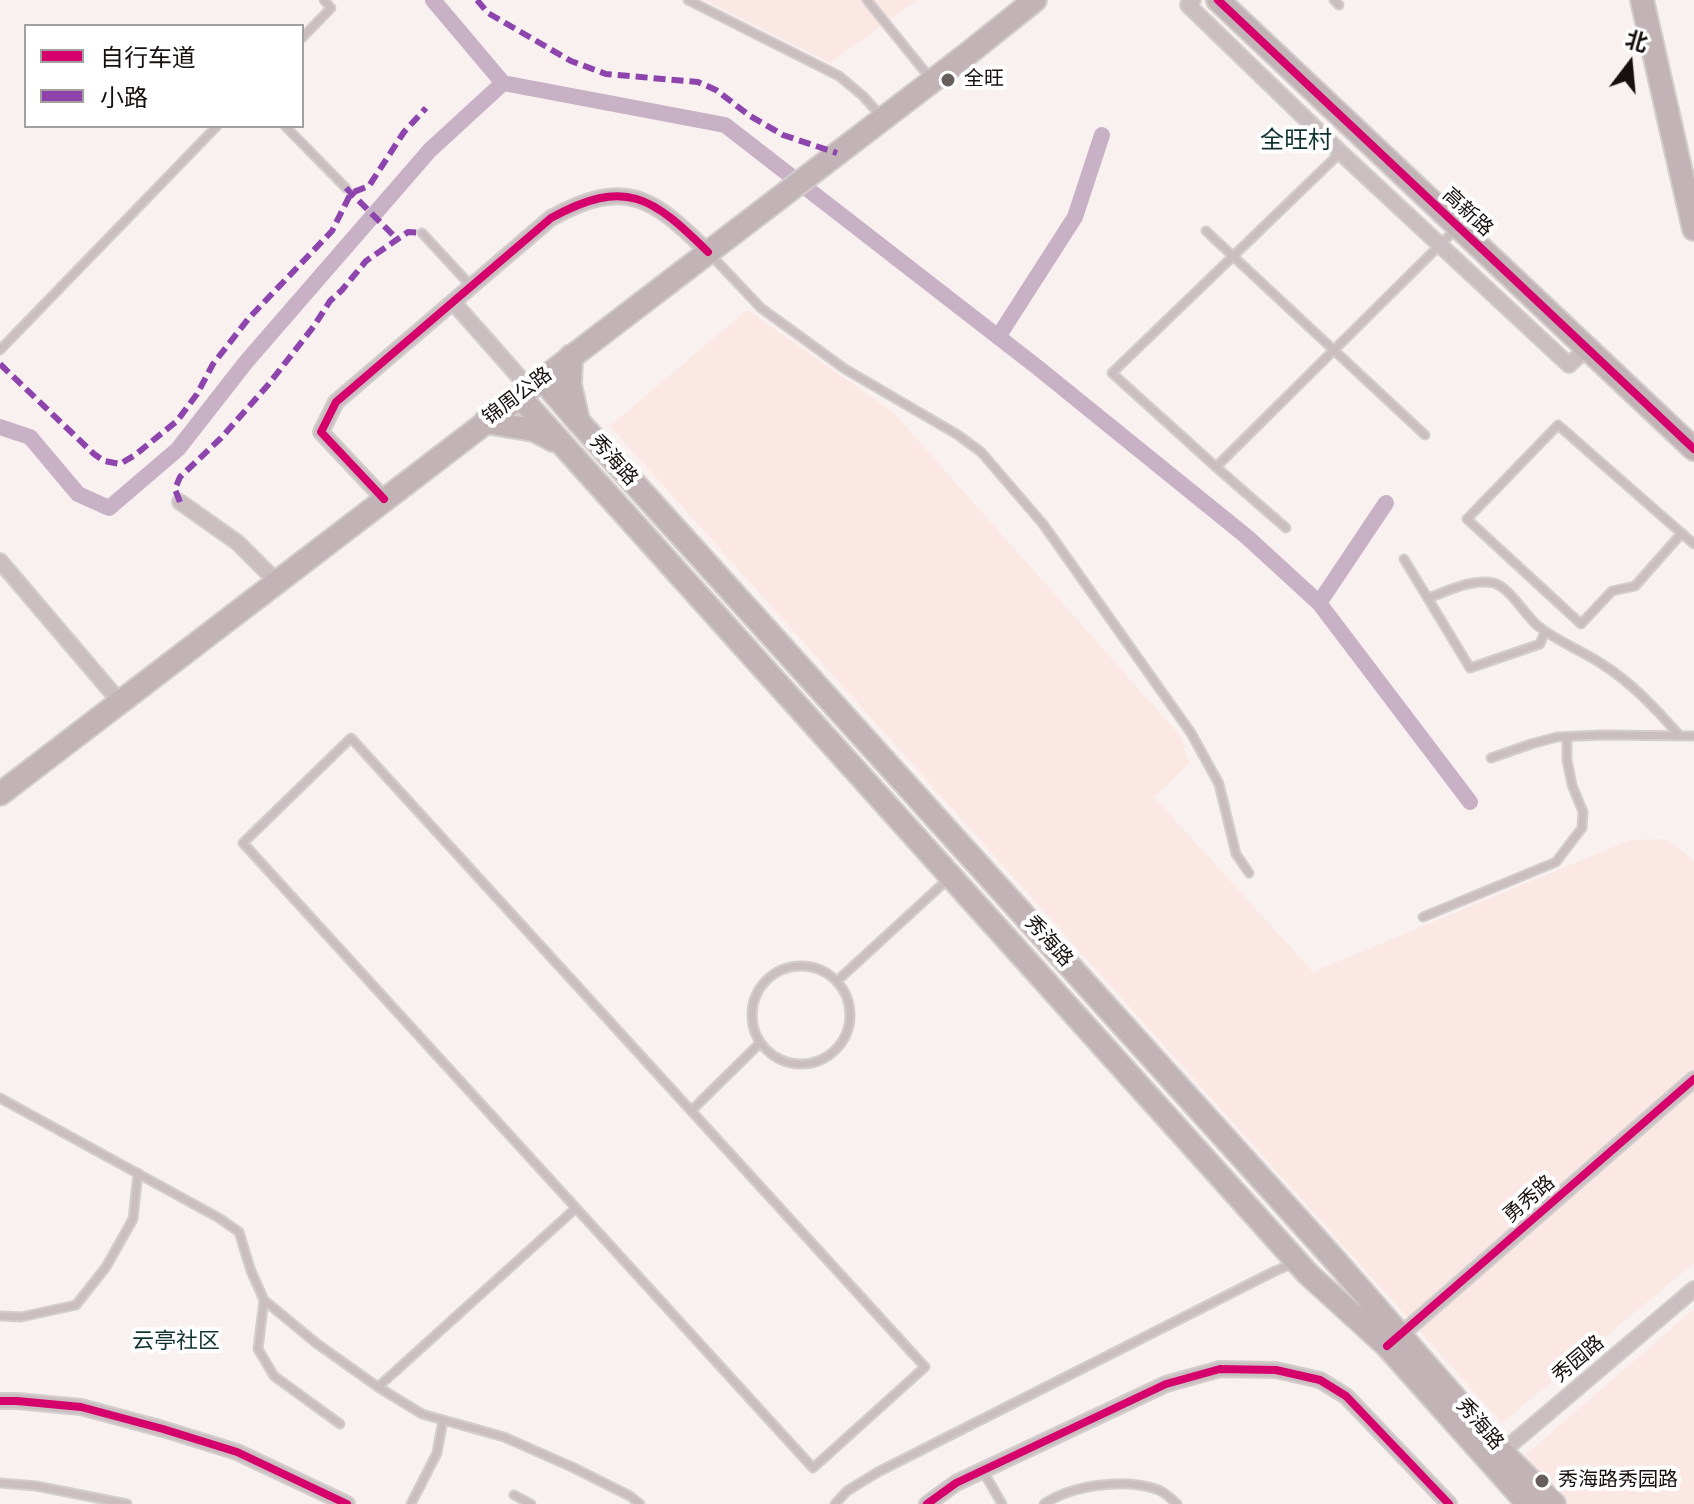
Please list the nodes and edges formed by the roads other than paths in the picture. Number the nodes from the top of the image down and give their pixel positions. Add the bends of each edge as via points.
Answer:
1 (324, 0) edge
2 (688, 0) edge
3 (867, 0) edge
4 (1193, 0) edge
5 (1218, 0) edge
6 (1642, 0) edge
7 (1028, 2) edge
8 (304, 36) edge
9 (932, 80) junction
10 (882, 118) junction
11 (215, 128) edge
12 (287, 128) edge
13 (1340, 152) junction
14 (346, 188) dead end
15 (1458, 227) junction
16 (1694, 229) edge
17 (1206, 231) dead end
18 (422, 233) dead end
19 (1440, 245) junction
20 (708, 252) junction
21 (1233, 256) junction
22 (471, 286) junction
23 (453, 302) junction
24 (1587, 348) junction
25 (0, 350) edge
26 (1334, 350) junction
27 (571, 356) junction
28 (530, 388) junction
29 (578, 421) junction
30 (485, 422) junction
31 (1425, 435) dead end
32 (562, 444) junction
33 (1694, 449) edge
34 (1216, 467) junction
35 (384, 499) junction
36 (180, 502) dead end
37 (1286, 528) dead end
38 (1682, 533) junction
39 (1694, 544) edge
40 (1404, 559) dead end
41 (0, 561) edge
42 (277, 582) junction
43 (1428, 598) junction
44 (1545, 631) junction
45 (120, 702) junction
46 (1680, 736) junction
47 (1694, 736) edge
48 (1567, 737) junction
49 (1491, 758) dead end
50 (0, 794) edge
51 (927, 807) junction
52 (905, 826) junction
53 (1249, 873) dead end
54 (950, 877) junction
55 (1423, 917) dead end
56 (837, 981) junction
57 (760, 1043) junction
58 (1694, 1079) edge
59 (0, 1098) edge
60 (691, 1111) junction
61 (138, 1173) junction
62 (576, 1208) junction
63 (1297, 1262) junction
64 (1694, 1289) edge
65 (264, 1300) junction
66 (0, 1316) edge
67 (1394, 1340) junction
68 (378, 1387) junction
69 (0, 1401) edge
70 (443, 1420) junction
71 (340, 1424) dead end
72 (1496, 1457) junction
73 (982, 1471) junction
74 (0, 1483) edge
75 (514, 1495) dead end
76 (127, 1504) edge
77 (347, 1504) edge
78 (411, 1504) edge
79 (531, 1504) edge
80 (640, 1504) edge
81 (835, 1504) edge
82 (927, 1504) edge
83 (1002, 1504) edge
84 (1044, 1504) edge
85 (1177, 1504) edge
86 (1449, 1504) edge
87 (1528, 1504) edge
88 (1554, 1504) edge

1 - 8 lane via 331,8
2 - 10 lane via 839,76
3 - 9 lane
4 - 13 street via 1188,5
5 - 15 main road, 高新路
6 - 16 main road
7 - 9 main road, 锦周公路
9 - 10 main road, 锦周公路
10 - 20 main road, 锦周公路
11 - 25 lane
12 - 14 lane
13 - 19 street
13 - 21 lane
15 - 19 lane
15 - 24 main road, 高新路
17 - 21 lane
18 - 22 lane
19 - 24 street via 1569,365
19 - 26 lane
20 - 22 street via 658,207 636,198 608,196 576,204 551,218
20 - 27 main road, 锦周公路
20 - 53 lane via 761,308 845,369 958,435 1002,476 1043,524 1191,733 1219,784 1236,854
21 - 26 lane
21 - 34 lane via 1112,373
22 - 23 street
23 - 28 street
23 - 35 street via 336,402 321,432
24 - 33 main road, 高新路
26 - 31 lane
26 - 34 lane
27 - 28 main road, 锦周公路
27 - 29 main road via 570,385
28 - 29 main road, 秀海路
28 - 30 main road, 锦周公路
28 - 32 main road, 秀海路
29 - 51 main road, 秀海路
30 - 32 main road via 534,430
30 - 35 main road, 锦周公路
32 - 52 main road, 秀海路
34 - 37 lane
35 - 42 main road, 锦周公路
36 - 42 street via 238,543
38 - 38 lane via 1558,425 1467,519 1581,624 1612,591 1635,586
38 - 39 lane
40 - 43 lane
41 - 45 street
42 - 45 main road, 锦周公路
43 - 44 lane via 1468,584 1500,585
43 - 44 lane via 1470,668 1540,644
44 - 46 lane via 1603,664 1651,703
45 - 50 main road, 锦周公路
46 - 47 lane
46 - 48 lane
48 - 49 lane
48 - 55 lane via 1582,828 1556,862
51 - 52 street
51 - 67 main road, 秀海路 via 1334,1259
52 - 54 main road, 秀海路
54 - 56 lane
54 - 63 main road, 秀海路
56 - 57 lane via 808,966 777,972 764,982 752,1012
56 - 57 lane via 846,994 850,1018 833,1053 819,1061 787,1062
57 - 60 lane
58 - 67 street, 勇秀路
59 - 61 lane
60 - 62 lane via 925,1367 813,1468
60 - 62 lane via 351,738 243,843
61 - 65 lane via 239,1232
61 - 66 lane via 133,1219 106,1267 76,1305
62 - 68 lane
63 - 67 main road, 秀海路
63 - 81 lane via 878,1472
64 - 72 street, 秀园路
65 - 68 lane
65 - 71 lane via 258,1349 274,1376
67 - 72 main road, 秀海路
68 - 70 lane via 422,1414
69 - 77 street via 81,1407 163,1429 237,1452
70 - 78 lane via 437,1453
70 - 80 lane via 504,1437
72 - 87 main road, 秀海路
72 - 88 main road, 秀海路
73 - 82 street
73 - 83 lane
73 - 86 street via 1166,1384 1220,1369 1276,1370 1320,1380 1346,1396
74 - 76 lane
75 - 79 lane
84 - 85 lane via 1091,1486 1127,1484 1159,1489

